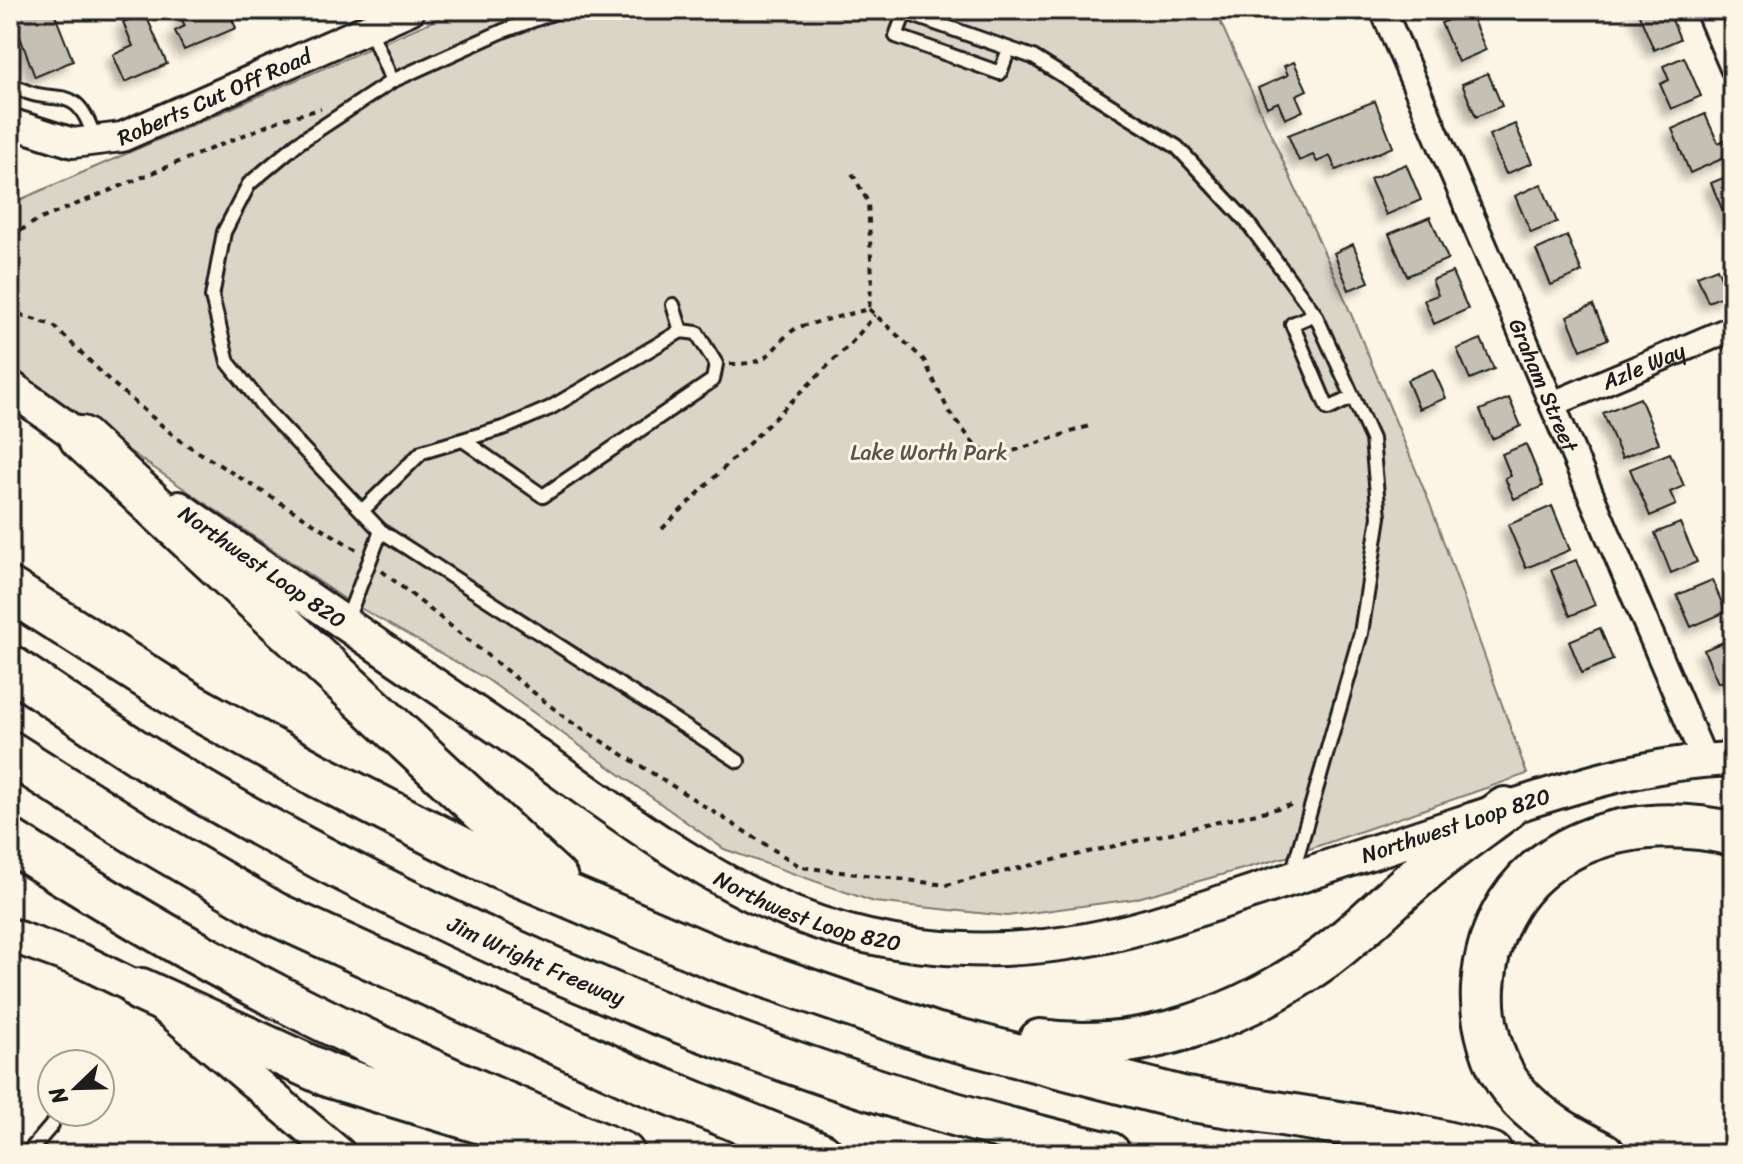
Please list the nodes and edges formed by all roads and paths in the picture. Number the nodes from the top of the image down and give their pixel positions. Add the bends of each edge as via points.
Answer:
1 (410, 10) edge
2 (561, 10) edge
3 (1383, 10) edge
4 (1708, 10) edge
5 (902, 11) edge
6 (369, 27) junction
7 (1009, 49) junction
8 (1733, 68) edge
9 (392, 81) junction
10 (10, 83) edge
11 (361, 102) junction
12 (10, 123) edge
13 (95, 140) junction
14 (852, 173) dead end
15 (10, 237) edge
16 (673, 305) dead end
17 (869, 309) junction
18 (1315, 314) junction
19 (875, 315) junction
20 (1733, 328) edge
21 (681, 331) junction
22 (716, 364) junction
23 (10, 387) edge
24 (1353, 397) junction
25 (1555, 403) junction
26 (1089, 426) dead end
27 (81, 438) junction
28 (463, 440) junction
29 (362, 511) junction
30 (662, 529) dead end
31 (381, 531) junction
32 (10, 590) edge
33 (345, 625) junction
34 (10, 667) edge
35 (10, 753) edge
36 (1719, 760) edge
37 (738, 761) dead end
38 (1505, 809) junction
39 (1733, 834) edge
40 (10, 841) edge
41 (1291, 879) junction
42 (584, 904) junction
43 (10, 935) edge
44 (141, 990) junction
45 (934, 1034) junction
46 (49, 1128) edge
47 (27, 1154) edge
48 (339, 1154) edge
49 (589, 1154) edge
50 (623, 1154) edge
51 (821, 1154) edge
52 (1109, 1154) edge
53 (1491, 1154) edge
54 (1603, 1154) edge

1 - 6 street, Roberts Cut Off Road
2 - 9 lane
3 - 25 street, Graham Street
4 - 8 street
5 - 7 lane
5 - 7 lane via 896,36 1000,73
6 - 9 lane
6 - 13 street, Roberts Cut Off Road via 122,137
7 - 18 lane via 1033,57 1177,147 1247,222
9 - 11 lane
10 - 13 lane via 37,96 66,97 79,104
11 - 15 path via 283,119 36,221
11 - 29 lane via 298,143 249,184 224,232 212,297 228,362
12 - 13 street, Roberts Cut Off Road via 73,143
14 - 17 path via 868,202
16 - 21 lane
17 - 19 path
17 - 22 path via 798,327 775,352 750,365
18 - 24 lane
18 - 24 lane via 1292,324 1328,409
19 - 26 path via 924,360 969,441 989,453 1032,447
19 - 30 path
20 - 25 street, Azle Way
21 - 22 lane via 697,333
21 - 28 lane via 550,408
22 - 28 lane via 713,380 543,496
23 - 27 main road, Northwest Loop 820
24 - 41 lane via 1372,439 1379,517 1361,633
25 - 36 street, Graham Street
27 - 33 main road, Northwest Loop 820
27 - 42 highway
28 - 29 lane via 422,452
29 - 31 lane
31 - 33 lane
31 - 37 lane
32 - 42 highway via 191,705 317,775
33 - 41 main road, Northwest Loop 820 via 702,868 772,904 843,929 954,949 1037,949 1124,932
34 - 52 highway, Jim Wright Freeway via 157,765 383,889 599,988 876,1089
35 - 51 highway via 273,913 641,1081
36 - 38 main road, Northwest Loop 820 via 1624,773
38 - 41 main road, Northwest Loop 820
38 - 45 highway via 1431,864 1322,959 1232,1012 1148,1038 1084,1046 986,1033
39 - 54 highway via 1650,825 1598,834 1553,857 1520,887 1498,921 1484,960 1482,1007 1493,1054 1513,1089 1541,1118
40 - 50 highway via 284,1000
42 - 45 highway via 717,959
43 - 44 main road
44 - 48 main road
44 - 49 highway via 330,1076
45 - 53 highway via 1186,1099 1408,1134
46 - 47 lane

